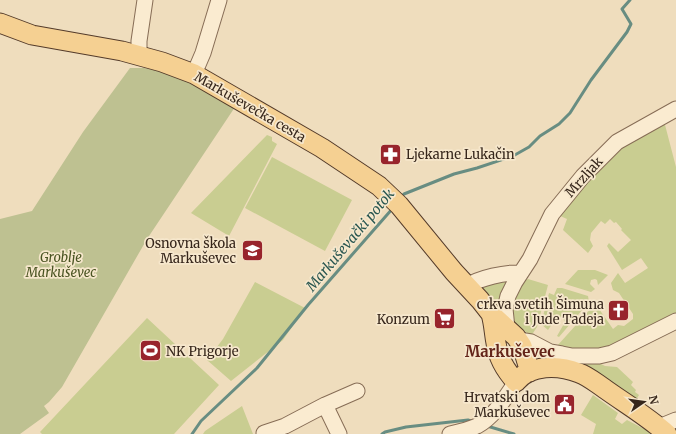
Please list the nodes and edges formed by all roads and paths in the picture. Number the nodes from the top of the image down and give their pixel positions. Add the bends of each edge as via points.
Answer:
1 (145, 0) edge
2 (219, 0) edge
3 (0, 23) edge
4 (139, 55) junction
5 (194, 74) junction
6 (676, 109) edge
7 (521, 273) junction
8 (467, 286) junction
9 (491, 314) junction
10 (676, 321) edge
11 (513, 334) junction
12 (496, 343) junction
13 (523, 377) junction
14 (357, 391) dead end
15 (325, 405) junction
16 (667, 427) edge
17 (264, 433) dead end
18 (339, 434) edge
19 (450, 434) edge

1 - 4 street via 138,41
2 - 5 street
3 - 4 main road, Markuševečka cesta via 32,35
4 - 5 main road, Markuševečka cesta
5 - 8 main road, Markuševečka cesta via 322,148 379,186 396,202
6 - 7 street, Mrzljak via 617,142 583,176 552,214
7 - 8 street via 508,273 479,280
7 - 11 street, Mrzljak via 511,290 505,316
8 - 9 main road, Markuševečka cesta
9 - 11 main road, Markuševečka cesta
9 - 12 main road
10 - 11 street via 612,353 599,356 572,356 550,352
11 - 12 main road via 504,335
11 - 13 main road
12 - 13 main road via 503,366
13 - 16 main road via 542,368 552,367 580,373
13 - 19 street via 482,422
14 - 15 street
15 - 17 street via 285,426
15 - 18 street

